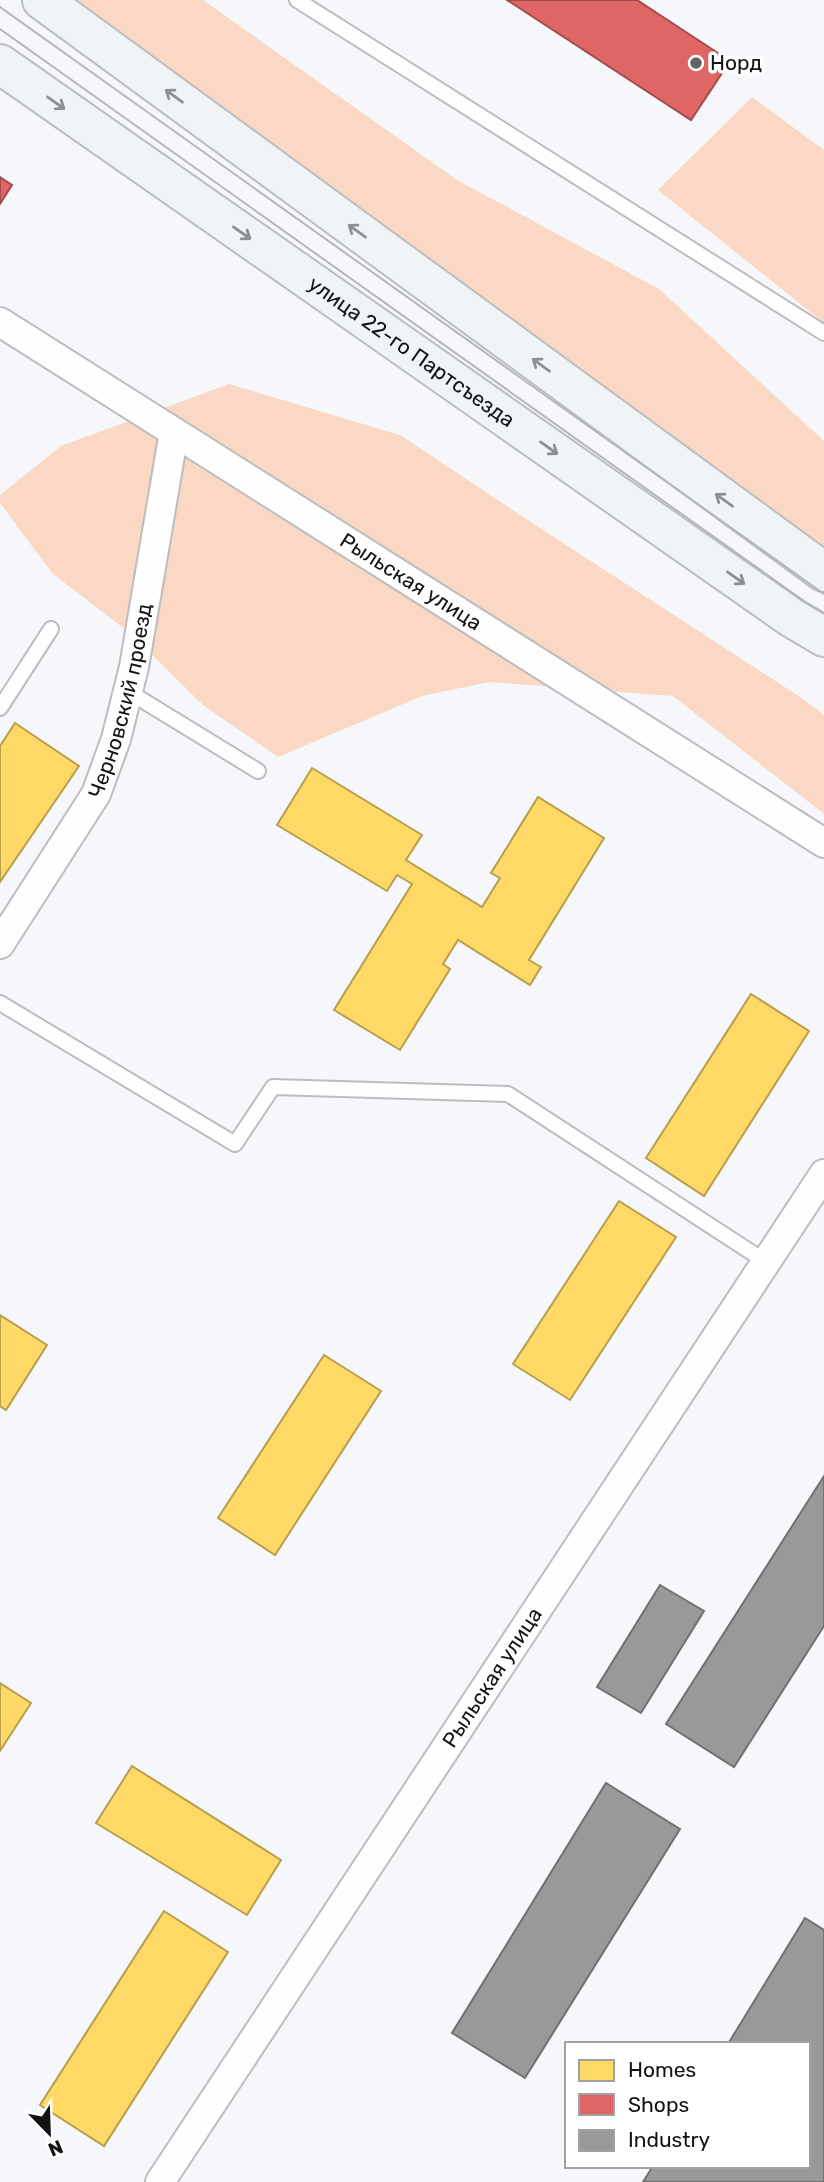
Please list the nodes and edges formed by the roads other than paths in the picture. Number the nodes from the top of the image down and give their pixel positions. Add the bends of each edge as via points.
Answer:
1 (43, 0) edge
2 (297, 0) edge
3 (0, 64) edge
4 (0, 322) edge
5 (824, 333) edge
6 (174, 432) junction
7 (821, 570) edge
8 (51, 629) dead end
9 (824, 637) edge
10 (129, 692) junction
11 (0, 708) edge
12 (258, 771) dead end
13 (824, 843) edge
14 (0, 944) edge
15 (0, 1003) edge
16 (824, 1174) edge
17 (766, 1262) junction
18 (160, 2182) edge

7 -> 1 main road
2 - 5 lane
3 -> 9 main road, улица 22-го Партсъезда
4 - 6 street, Рыльская улица
6 - 10 street, Черновский проезд
6 - 13 street, Рыльская улица
8 - 11 lane
10 - 12 lane
10 - 14 street, Черновский проезд via 96,793
15 - 17 lane via 235,1144 273,1087 508,1094
16 - 17 street, Рыльская улица
17 - 18 street, Рыльская улица

